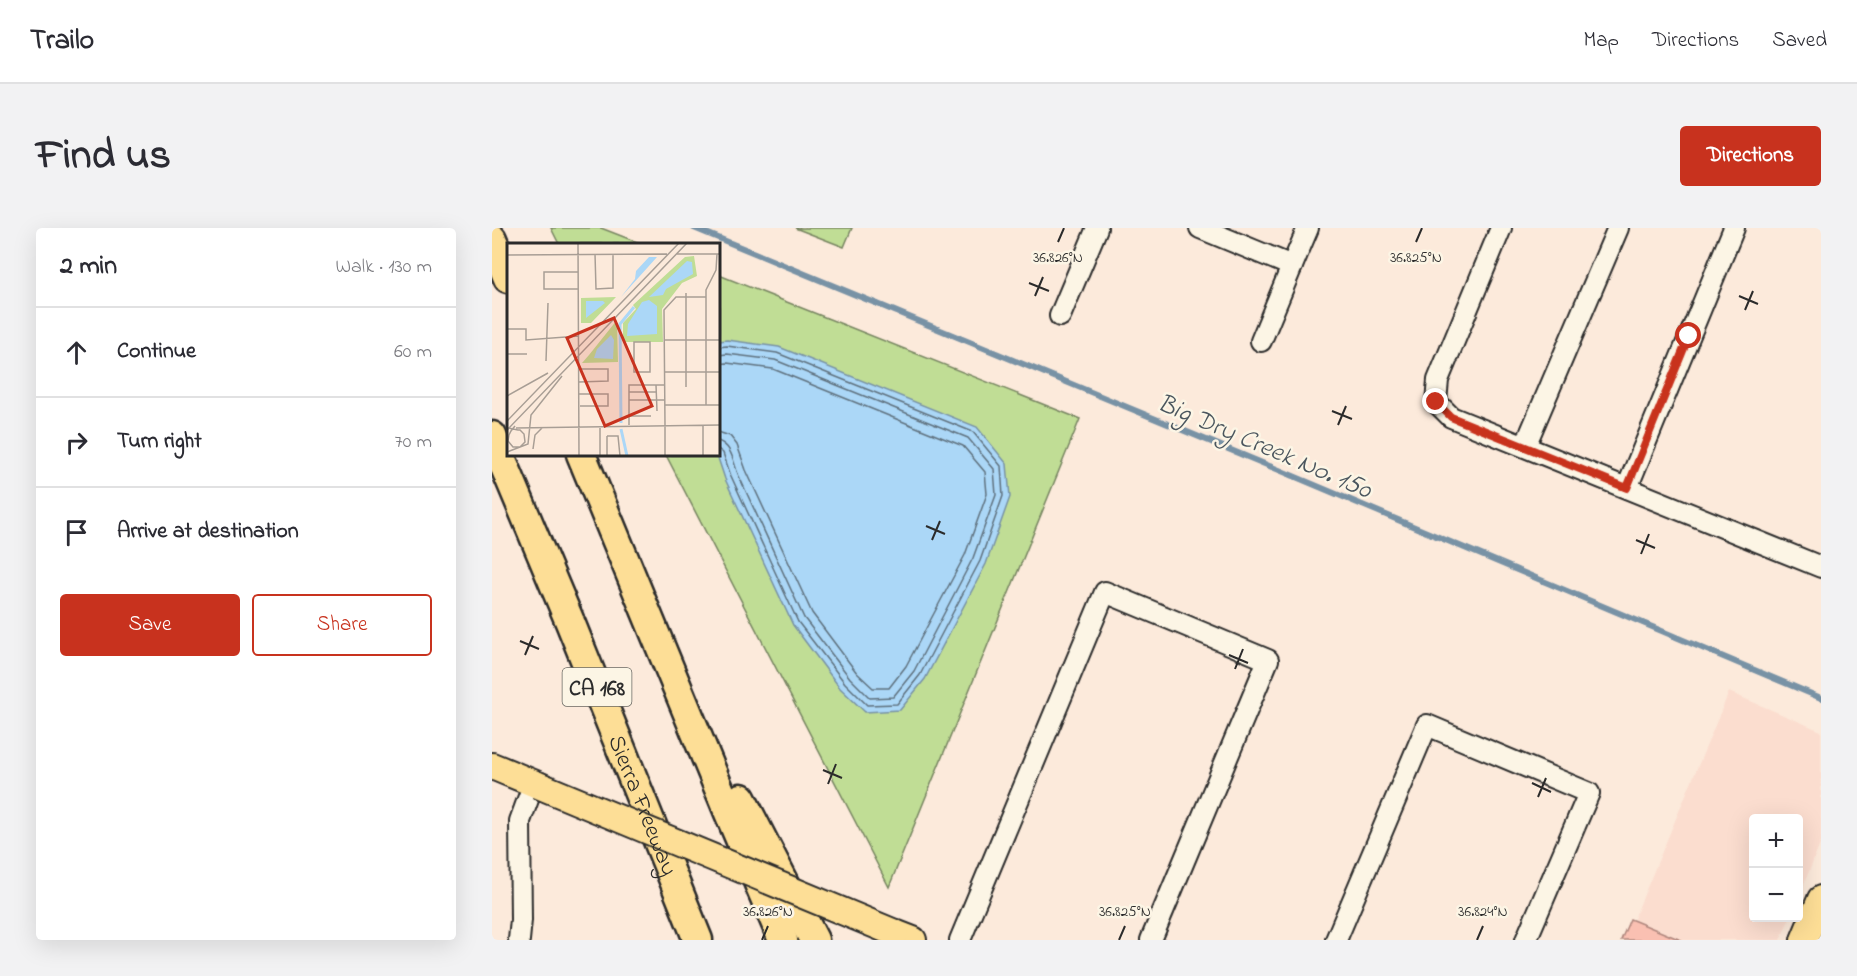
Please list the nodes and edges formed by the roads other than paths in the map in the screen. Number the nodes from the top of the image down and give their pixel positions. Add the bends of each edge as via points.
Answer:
1 (1097, 228) edge
2 (1200, 228) edge
3 (1308, 228) edge
4 (1501, 228) edge
5 (1618, 228) edge
6 (1734, 228) edge
7 (492, 238) edge
8 (1292, 266) junction
9 (507, 276) edge
10 (1060, 316) dead end
11 (1261, 341) dead end
12 (492, 436) edge
13 (1525, 446) junction
14 (582, 456) edge
15 (1627, 488) junction
16 (1821, 567) edge
17 (647, 614) junction
18 (492, 766) edge
19 (536, 784) junction
20 (1821, 899) edge
21 (904, 936) edge
22 (519, 940) edge
23 (698, 940) edge
24 (783, 940) edge
25 (814, 940) edge
26 (960, 940) edge
27 (1151, 940) edge
28 (1336, 940) edge
29 (1526, 940) edge
30 (1804, 940) edge

1 - 10 street
2 - 8 street
3 - 8 street
4 - 13 street via 1438,380 1436,402 1451,417
5 - 13 street
6 - 15 street
7 - 9 highway
8 - 11 street
12 - 23 highway, Sierra Freeway / CA 168
13 - 15 street
14 - 17 highway, CA 168
15 - 16 street
17 - 24 highway, CA 168
17 - 25 highway
18 - 19 main road
19 - 21 main road, bridge
19 - 22 street via 520,821
20 - 30 main road
26 - 27 street via 1105,592 1268,660
28 - 29 street via 1427,725 1589,793

